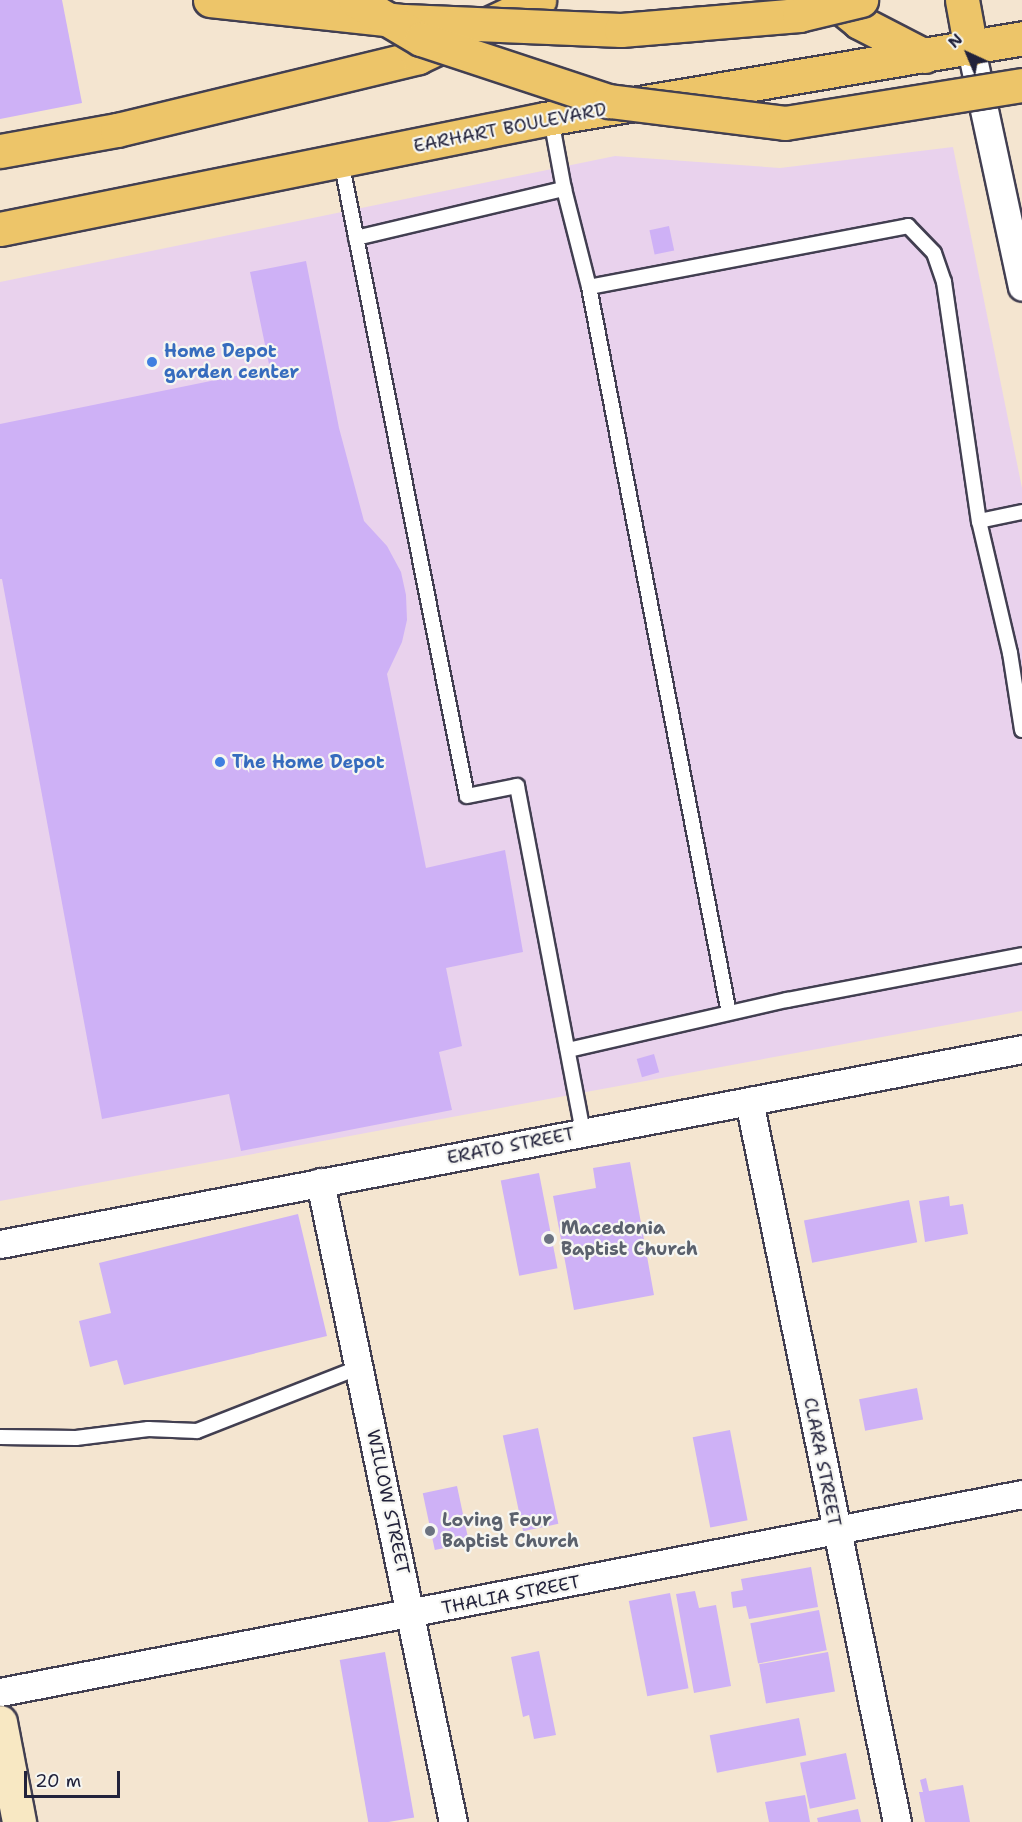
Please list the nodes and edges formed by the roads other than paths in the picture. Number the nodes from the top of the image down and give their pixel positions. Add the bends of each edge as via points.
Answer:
1 (210, 0) edge
2 (355, 0) edge
3 (539, 0) edge
4 (832, 0) edge
5 (861, 0) edge
6 (962, 0) edge
7 (1022, 38) edge
8 (971, 49) junction
9 (925, 56) junction
10 (1022, 84) edge
11 (551, 119) junction
12 (0, 152) edge
13 (340, 162) junction
14 (564, 189) junction
15 (0, 229) edge
16 (356, 238) junction
17 (589, 287) junction
18 (1022, 287) edge
19 (1022, 512) edge
20 (979, 521) junction
21 (1022, 730) edge
22 (1022, 955) edge
23 (729, 1013) junction
24 (1022, 1049) edge
25 (568, 1050) junction
26 (749, 1101) junction
27 (583, 1133) junction
28 (321, 1182) junction
29 (0, 1244) edge
30 (360, 1367) junction
31 (0, 1437) edge
32 (1022, 1494) edge
33 (836, 1531) junction
34 (412, 1614) junction
35 (0, 1692) edge
36 (0, 1722) edge
37 (19, 1822) edge
38 (453, 1822) edge
39 (897, 1822) edge

1 - 5 main road, bridge via 404,21 621,30 799,15
2 - 10 main road, bridge via 421,39 609,102 785,123
3 - 12 main road via 418,57 117,130
4 - 9 main road via 859,22
6 - 8 main road
7 - 8 main road, EARHART BOULEVARD
8 - 9 main road, EARHART BOULEVARD
8 - 18 street
9 - 11 main road, EARHART BOULEVARD
11 - 13 main road, EARHART BOULEVARD
11 - 14 lane
13 - 15 main road, EARHART BOULEVARD
13 - 16 lane
14 - 16 lane
14 - 17 lane
16 - 25 lane via 467,796 517,786
17 - 20 lane via 908,226 934,253 944,282
17 - 23 lane
19 - 20 lane
20 - 21 lane via 1010,653
22 - 23 lane
23 - 25 lane
24 - 26 street, ERATO STREET
25 - 27 lane
26 - 27 street, ERATO STREET
26 - 33 street, CLARA STREET
27 - 28 street, ERATO STREET
28 - 29 street, ERATO STREET
28 - 30 street, WILLOW STREET
30 - 31 lane via 197,1431 148,1429 76,1438
30 - 34 street, WILLOW STREET
32 - 33 street, THALIA STREET
33 - 34 street, THALIA STREET
33 - 39 street, CLARA STREET
34 - 35 street, THALIA STREET
34 - 38 street, WILLOW STREET
36 - 37 street

